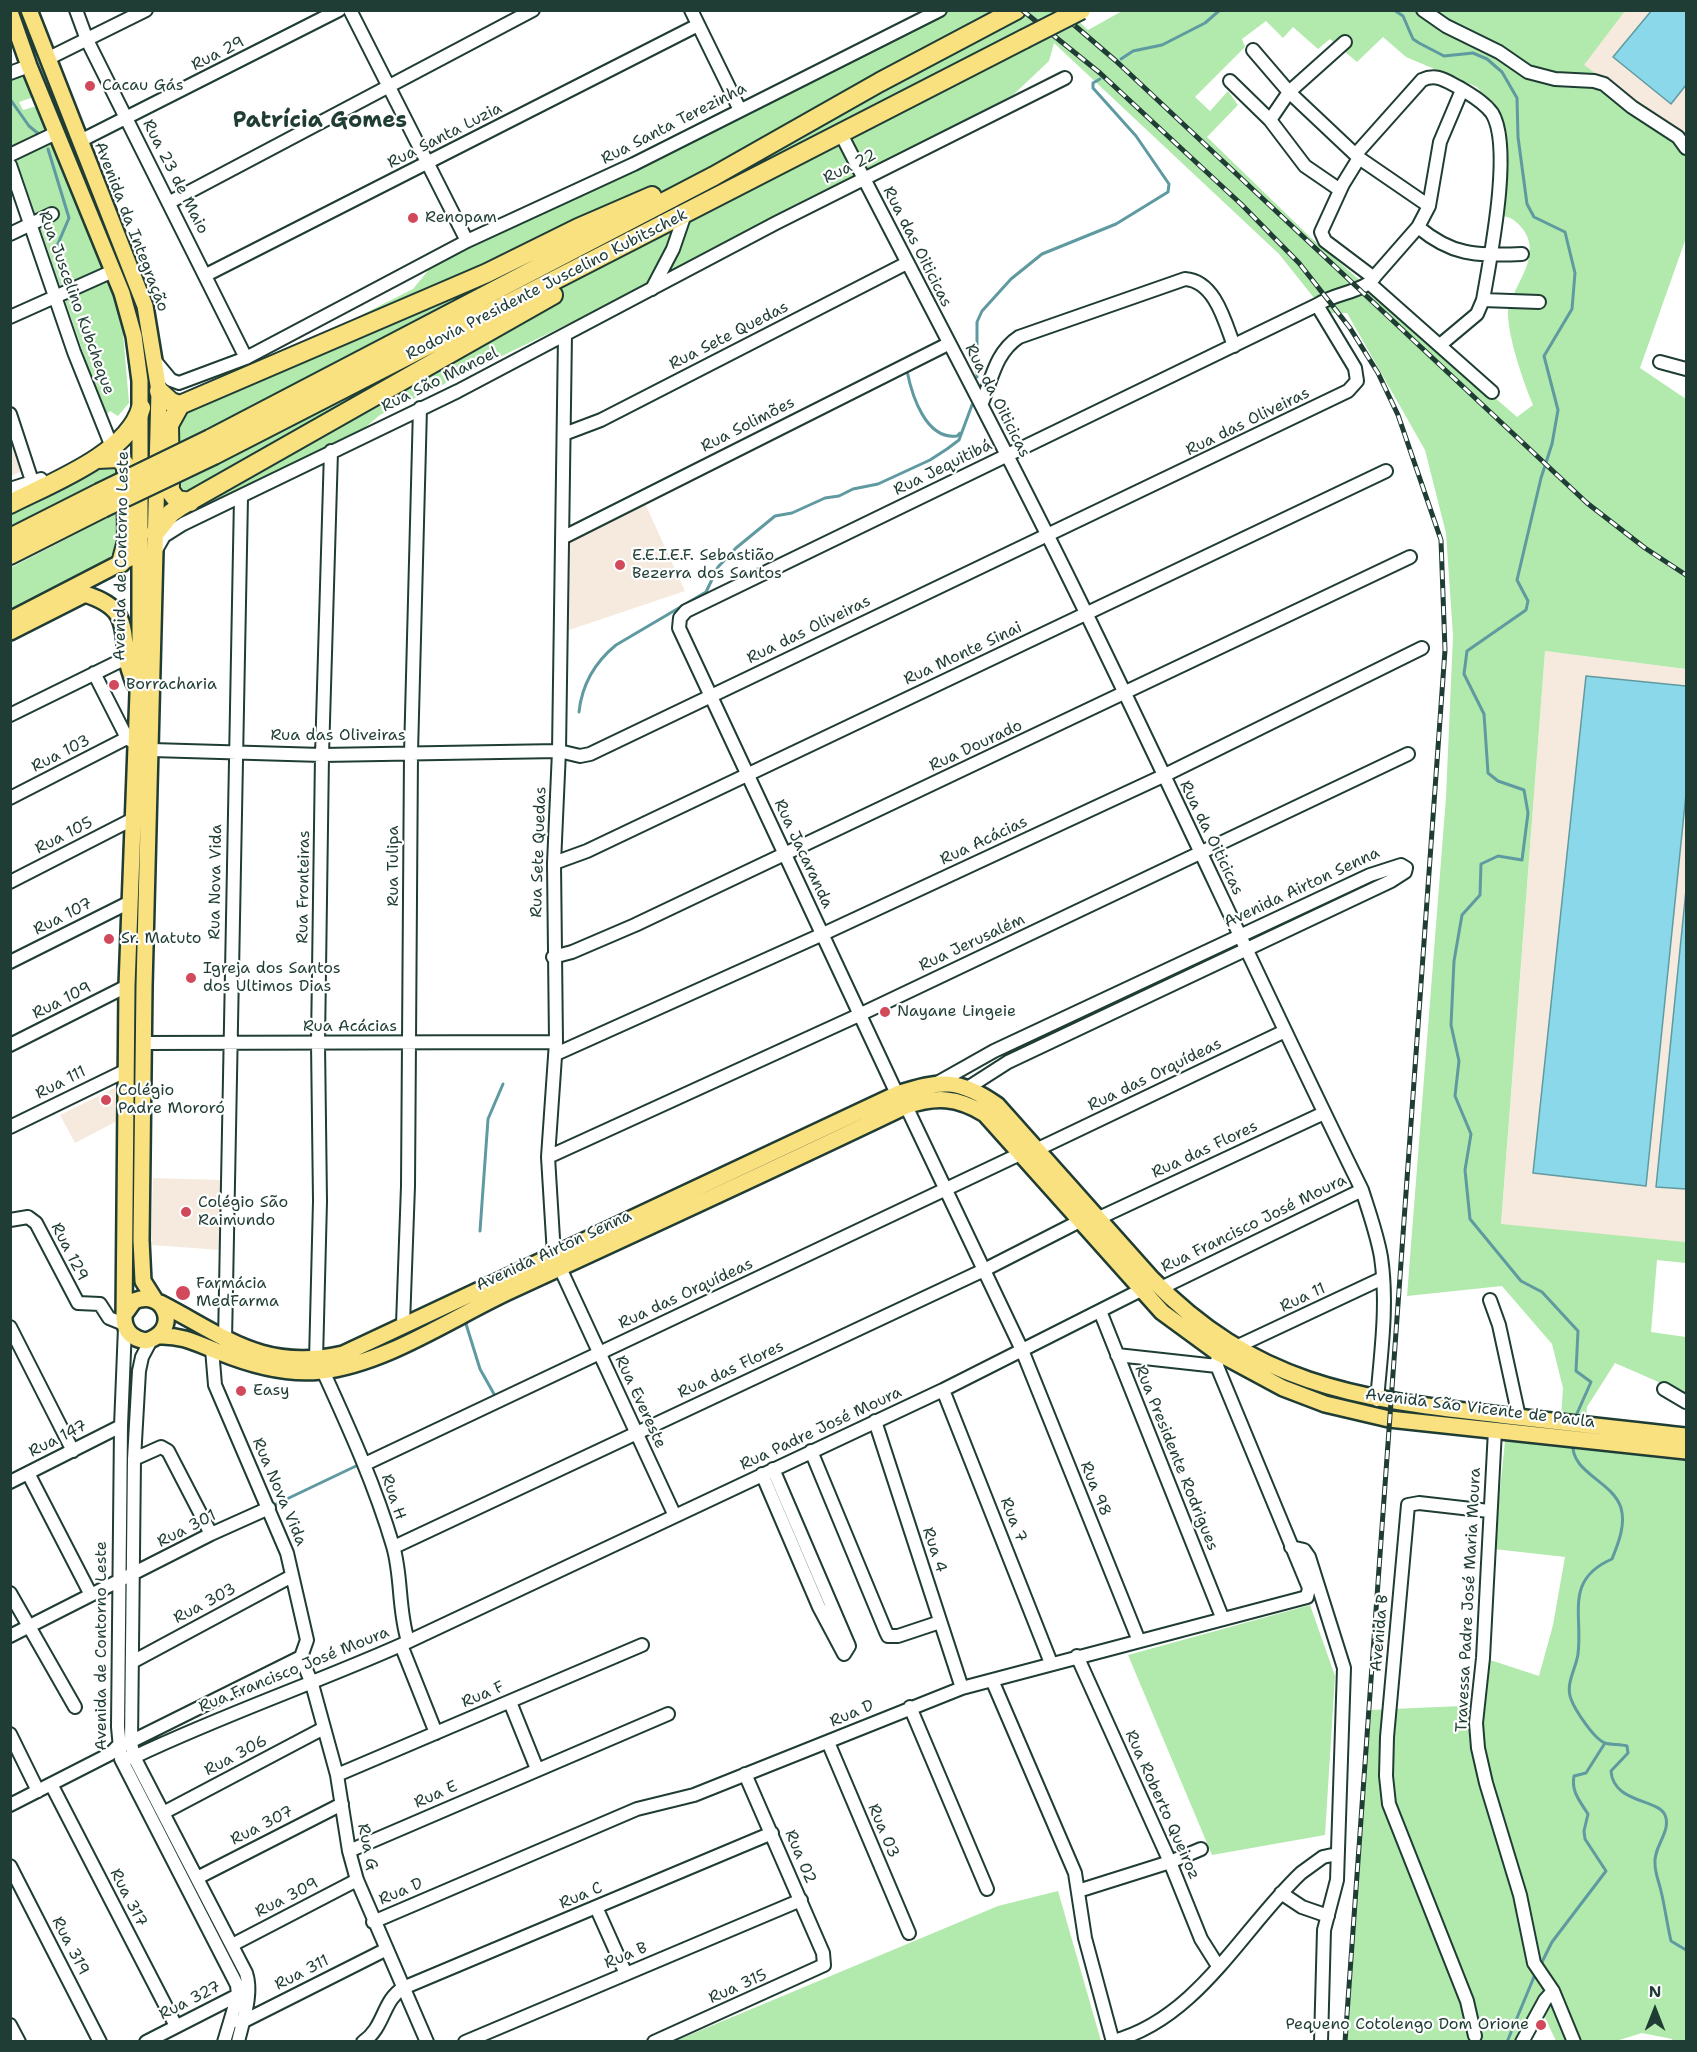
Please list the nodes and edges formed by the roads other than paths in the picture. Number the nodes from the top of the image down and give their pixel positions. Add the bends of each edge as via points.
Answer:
1 (29, 10) edge
2 (76, 10) edge
3 (147, 10) edge
4 (339, 10) edge
5 (350, 10) edge
6 (533, 10) edge
7 (691, 10) edge
8 (940, 10) edge
9 (1016, 10) edge
10 (1081, 10) edge
11 (1423, 10) edge
12 (10, 12) edge
13 (698, 25) junction
14 (87, 40) junction
15 (1345, 42) dead end
16 (1253, 50) dead end
17 (47, 59) junction
18 (29, 66) junction
19 (10, 73) edge
20 (1065, 78) dead end
21 (1230, 81) dead end
22 (387, 87) junction
23 (1462, 90) junction
24 (1289, 92) junction
25 (740, 110) junction
26 (127, 119) junction
27 (1270, 120) junction
28 (56, 133) junction
29 (841, 134) junction
30 (80, 141) junction
31 (1686, 148) edge
32 (10, 155) edge
33 (1358, 156) junction
34 (428, 163) junction
35 (10, 165) edge
36 (714, 176) junction
37 (863, 178) junction
38 (1340, 190) junction
39 (170, 202) junction
40 (1429, 206) junction
41 (52, 214) dead end
42 (685, 214) junction
43 (30, 224) junction
44 (1418, 227) junction
45 (10, 234) edge
46 (645, 235) junction
47 (466, 242) junction
48 (1522, 254) dead end
49 (1491, 255) junction
50 (907, 263) junction
51 (113, 271) junction
52 (206, 274) junction
53 (1371, 281) junction
54 (652, 290) junction
55 (54, 298) junction
56 (1483, 300) junction
57 (1539, 302) dead end
58 (1317, 305) junction
59 (10, 317) edge
60 (565, 335) junction
61 (948, 344) junction
62 (1440, 345) junction
63 (1234, 346) junction
64 (246, 358) junction
65 (156, 362) junction
66 (1660, 362) dead end
67 (1686, 369) edge
68 (159, 392) junction
69 (1492, 392) dead end
70 (982, 403) junction
71 (180, 405) junction
72 (141, 408) junction
73 (420, 408) junction
74 (10, 414) edge
75 (564, 434) junction
76 (212, 447) junction
77 (332, 451) junction
78 (103, 455) junction
79 (1006, 455) junction
80 (1386, 471) dead end
81 (71, 472) junction
82 (33, 481) junction
83 (10, 489) edge
84 (241, 497) junction
85 (101, 500) junction
86 (157, 500) joint
87 (190, 502) junction
88 (10, 504) edge
89 (155, 533) junction
90 (1047, 536) junction
91 (564, 537) junction
92 (10, 538) edge
93 (147, 554) junction
94 (10, 555) edge
95 (1410, 557) dead end
96 (121, 563) junction
97 (82, 589) junction
98 (1086, 614) junction
99 (10, 620) edge
100 (679, 628) joint
101 (10, 632) edge
102 (130, 647) junction
103 (1422, 648) dead end
104 (94, 673) junction
105 (712, 694) junction
106 (1125, 694) junction
107 (138, 695) junction
108 (10, 716) edge
109 (139, 744) junction
110 (235, 751) junction
111 (559, 751) junction
112 (411, 753) junction
113 (1408, 754) dead end
114 (322, 755) junction
115 (749, 775) junction
116 (1163, 776) junction
117 (10, 798) edge
118 (133, 819) junction
119 (1201, 853) junction
120 (784, 855) junction
121 (554, 862) junction
122 (10, 882) edge
123 (130, 902) junction
124 (823, 934) junction
125 (1240, 936) junction
126 (1246, 948) junction
127 (553, 957) junction
128 (10, 962) edge
129 (128, 986) junction
130 (1110, 1005) junction
131 (859, 1015) junction
132 (1285, 1031) junction
133 (143, 1043) junction
134 (318, 1043) junction
135 (230, 1044) junction
136 (409, 1044) junction
137 (10, 1045) edge
138 (556, 1048) junction
139 (127, 1070) junction
140 (939, 1082) junction
141 (969, 1087) junction
142 (956, 1099) joint
143 (902, 1100) junction
144 (1324, 1113) junction
145 (10, 1127) edge
146 (1038, 1149) junction
147 (1020, 1154) junction
148 (548, 1157) junction
149 (1062, 1188) junction
150 (946, 1189) junction
151 (1362, 1190) junction
152 (1099, 1218) junction
153 (10, 1220) edge
154 (1080, 1221) junction
155 (557, 1262) junction
156 (984, 1270) junction
157 (1383, 1278) junction
158 (1161, 1288) junction
159 (1142, 1290) junction
160 (1490, 1300) dead end
161 (158, 1302) junction
162 (1100, 1311) junction
163 (124, 1322) junction
164 (403, 1324) junction
165 (10, 1327) edge
166 (155, 1338) junction
167 (218, 1345) junction
168 (1236, 1347) junction
169 (1022, 1350) junction
170 (599, 1354) junction
171 (1117, 1355) junction
172 (1217, 1359) junction
173 (319, 1365) junction
174 (1664, 1389) dead end
175 (942, 1390) junction
176 (1377, 1400) junction
177 (1686, 1402) edge
178 (1519, 1417) junction
179 (875, 1421) junction
180 (121, 1426) junction
181 (1558, 1429) junction
182 (1495, 1430) junction
183 (636, 1433) junction
184 (1681, 1443) edge
185 (73, 1451) junction
186 (811, 1451) junction
187 (134, 1459) junction
188 (365, 1464) junction
189 (768, 1471) junction
190 (28, 1473) junction
191 (10, 1482) edge
192 (269, 1508) junction
193 (1489, 1511) junction
194 (675, 1516) junction
195 (211, 1534) junction
196 (394, 1547) junction
197 (1291, 1547) junction
198 (134, 1574) junction
199 (292, 1576) junction
200 (120, 1580) junction
201 (511, 1592) joint
202 (10, 1593) edge
203 (91, 1595) junction
204 (825, 1605) dead end
205 (1222, 1617) junction
206 (940, 1622) junction
207 (28, 1627) junction
208 (10, 1636) edge
209 (1139, 1641) junction
210 (405, 1643) junction
211 (642, 1645) dead end
212 (1077, 1656) junction
213 (302, 1657) junction
214 (134, 1661) junction
215 (1051, 1663) junction
216 (992, 1680) junction
217 (312, 1684) junction
218 (962, 1688) junction
219 (510, 1702) junction
220 (75, 1707) dead end
221 (910, 1707) junction
222 (668, 1714) dead end
223 (324, 1728) junction
224 (436, 1733) junction
225 (10, 1734) edge
226 (828, 1742) junction
227 (120, 1750) junction
228 (134, 1757) junction
229 (537, 1769) junction
230 (337, 1774) junction
231 (746, 1774) junction
232 (51, 1784) junction
233 (38, 1791) junction
234 (342, 1804) junction
235 (10, 1805) edge
236 (163, 1813) junction
237 (772, 1833) junction
238 (1201, 1849) dead end
239 (349, 1851) junction
240 (1337, 1854) junction
241 (1170, 1862) junction
242 (10, 1866) edge
243 (197, 1878) junction
244 (357, 1880) junction
245 (987, 1889) dead end
246 (1078, 1891) junction
247 (1281, 1893) junction
248 (801, 1900) junction
249 (596, 1907) junction
250 (1328, 1916) junction
251 (373, 1922) junction
252 (909, 1933) dead end
253 (232, 1944) junction
254 (387, 1949) junction
255 (823, 1953) joint
256 (1218, 1966) junction
257 (626, 1974) junction
258 (403, 1988) junction
259 (1553, 1991) junction
260 (243, 1992) junction
261 (236, 2020) junction
262 (10, 2025) edge
263 (176, 2026) junction
264 (1475, 2036) dead end
265 (1113, 2041) edge
266 (19, 2042) edge
267 (100, 2042) edge
268 (146, 2042) edge
269 (224, 2042) edge
270 (238, 2042) edge
271 (363, 2042) edge
272 (427, 2042) edge
273 (465, 2042) edge
274 (654, 2042) edge
275 (1322, 2042) edge
276 (1522, 2042) edge
277 (1574, 2042) edge

1 - 17 main road, Avenida da Integração
2 - 14 street, Rua 23 de Maio
3 - 14 street
4 - 26 street, Rua 29
5 - 22 street
6 - 22 street
7 - 13 street
8 - 25 street, Rua Santa Terezinha
9 - 36 highway, Rodovia Presidente Juscelino Kubitschek
10 - 29 highway, Rodovia Presidente Juscelino Kubitschek, bridge
11 - 31 street via 1528,72 1604,84 1678,136
12 - 18 main road, Avenida da Integração
13 - 25 street
13 - 34 street, Rua Santa Luzia
14 - 17 street
14 - 26 street, Rua 23 de Maio
15 - 24 street
16 - 24 street
17 - 30 main road, Avenida da Integração
18 - 19 street
18 - 28 main road, Avenida da Integração
20 - 37 street, Rua 22
21 - 27 street
22 - 34 street
22 - 39 street
23 - 33 street via 1441,77 1422,80
23 - 40 street via 1440,142
23 - 49 street via 1481,101 1492,114 1498,133 1501,178
24 - 27 street
24 - 33 street
25 - 47 street, Rua Santa Terezinha
26 - 30 street, Rua 29
26 - 39 street, Rua 23 de Maio
27 - 38 street via 1305,166
28 - 32 street
28 - 51 main road, Avenida da Integração
29 - 37 street, Rua das Oiticicas
29 - 42 highway, Rodovia Presidente Juscelino Kubitschek
30 - 65 main road, Avenida da Integração via 145,306
33 - 38 street
33 - 40 street
34 - 47 street
34 - 52 street, Rua Santa Luzia
35 - 43 street, Rua Juscelino Kubcheque
36 - 71 highway via 672,188 618,211 487,273
36 - 76 highway, Rodovia Presidente Juscelino Kubitschek
37 - 50 street, Rua das Oiticicas
37 - 54 street, Rua 22
38 - 53 street via 1322,237
39 - 52 street, Rua 23 de Maio
40 - 44 street
41 - 43 street
42 - 46 highway, Rodovia Presidente Juscelino Kubitschek
42 - 54 street
43 - 45 street
43 - 55 street, Rua Juscelino Kubcheque
44 - 49 street via 1452,250
44 - 53 street
46 - 76 highway, Rodovia Presidente Juscelino Kubitschek
46 - 87 highway via 586,276
47 - 64 street, Rua Santa Terezinha
48 - 49 street
49 - 56 street
50 - 61 street, Rua das Oiticicas
50 - 75 street, Rua Sete Quedas via 601,420
51 - 55 street
51 - 72 main road, Avenida da Integração via 134,336
52 - 64 street, Rua 23 de Maio
53 - 58 street, Rua Jequitibá
53 - 62 street
54 - 60 street, Rua São Manoel
55 - 59 street
55 - 78 street, Rua Juscelino Kubcheque via 110,442
56 - 57 street
56 - 62 street via 1477,314
58 - 63 street, Rua Jequitibá
58 - 90 street, Rua das Oliveiras via 1355,368 1356,386
60 - 73 street, Rua São Manoel
60 - 75 street, Rua Sete Quedas
61 - 70 street, Rua da Oiticicas
61 - 91 street, Rua Solimões
62 - 69 street
63 - 70 street via 1211,295 1194,279 1185,279 1019,337 998,356
63 - 79 street, Rua Jequitibá
64 - 65 street via 180,383 171,380
65 - 68 main road, Avenida da Integração
66 - 67 street
68 - 71 highway
68 - 86 main road, Avenida da Integração
70 - 79 street, Rua da Oiticicas
71 - 87 highway via 169,425 170,491 175,499
72 - 78 highway via 133,429
72 - 93 main road, Avenida de Contorno Leste
73 - 77 street, Rua São Manoel
73 - 112 street, Rua Tulipa
74 - 82 street
75 - 91 street, Rua Sete Quedas
76 - 85 highway, Rodovia Presidente Juscelino Kubitschek, bridge
77 - 84 street, Rua São Manoel
77 - 114 street, Rua Fronteiras
78 - 81 highway
78 - 96 highway via 119,458 126,466 127,541
79 - 90 street, Rua da Oiticicas
79 - 100 street, Rua Jequitibá via 686,611
80 - 98 street, Rua Monte Sinai
81 - 82 street
81 - 88 highway
82 - 83 street
84 - 93 street, Rua São Manoel via 173,529
84 - 110 street, Rua Nova Vida
85 - 92 highway, Rodovia Presidente Juscelino Kubitschek
85 - 94 highway, Rodovia Presidente Juscelino Kubitschek
86 - 89 main road, Avenida de Contorno Leste
87 - 89 highway via 171,513
89 - 93 main road
90 - 98 street, Rua da Oiticicas
90 - 105 street, Rua das Oliveiras
91 - 111 street, Rua Sete Quedas
93 - 96 main road
93 - 102 main road, Avenida de Contorno Leste
93 - 109 main road, Avenida de Contorno Leste
95 - 106 street, Rua Dourado
96 - 97 main road
97 - 99 main road
97 - 101 main road
97 - 102 main road via 108,603 123,621
98 - 106 street, Rua da Oiticicas
98 - 115 street, Rua Monte Sinai
100 - 105 street, Rua Jacaranda
102 - 104 street
102 - 107 main road, Avenida de Contorno Leste
102 - 107 main road
103 - 116 street, Rua Acácias
104 - 108 street
104 - 109 street
105 - 111 street, Rua das Oliveiras via 590,754
105 - 115 street, Rua Jacaranda
106 - 116 street, Rua da Oiticicas
106 - 120 street, Rua Dourado
107 - 109 main road, Avenida de Contorno Leste
109 - 110 street, Rua das Oliveiras
109 - 117 street, Rua 103
109 - 118 main road, Avenida de Contorno Leste
109 - 133 main road, Avenida de Contorno Leste
110 - 114 street, Rua das Oliveiras
110 - 135 street, Rua Nova Vida
111 - 112 street, Rua das Oliveiras
111 - 121 street, Rua Sete Quedas
112 - 114 street, Rua das Oliveiras
112 - 136 street, Rua Tulipa
113 - 119 street, Rua Jerusalém
114 - 134 street, Rua Fronteiras
115 - 120 street, Rua Jacaranda
115 - 121 street, Rua Monte Sinai via 587,851
116 - 119 street, Rua da Oiticicas
116 - 124 street, Rua Acácias
118 - 122 street, Rua 105
118 - 123 main road, Avenida de Contorno Leste
119 - 125 street, Rua da Oiticicas
119 - 131 street, Rua Jerusalém
120 - 124 street, Rua Jacaranda
120 - 127 street, Rua Dourado via 635,925
121 - 127 street, Rua Sete Quedas
123 - 128 street, Rua 107
123 - 129 main road, Avenida de Contorno Leste
124 - 131 street, Rua Jacaranda
124 - 138 street, Rua Acácias
125 - 126 street, Rua da Oiticicas
125 - 126 street, Avenida Airton Senna via 1370,875 1395,865 1406,868 1391,881
125 - 130 street, Avenida Airton Senna
126 - 130 street, Avenida Airton Senna
126 - 132 street, Rua da Oiticicas
127 - 138 street, Rua Sete Quedas
129 - 137 street, Rua 109
129 - 139 main road, Avenida de Contorno Leste
130 - 140 street, Avenida Airton Senna via 994,1051
130 - 141 street, Avenida Airton Senna via 990,1071
131 - 143 street, Rua Jacaranda
131 - 148 street, Rua Jerusalém
132 - 144 street, Rua da Oiticicas
132 - 146 street, Rua das Orquídeas
133 - 135 street, Rua Acácias
133 - 161 main road, Avenida de Contorno Leste via 142,1267 143,1281
134 - 135 street, Rua Acácias
134 - 136 street, Rua Acácias
134 - 173 street, Rua Fronteiras
135 - 167 street, Rua Nova Vida
136 - 138 street, Rua Acácias
136 - 164 street, Rua Tulipa
138 - 148 street, Rua Sete Quedas
139 - 145 street, Rua 111
139 - 163 main road, Avenida de Contorno Leste
140 - 141 main road, Avenida Airton Senna
140 - 143 main road, Avenida Airton Senna
141 - 146 main road, Avenida São Vicente de Paula via 997,1105
142 - 143 main road, Avenida Airton Senna
142 - 147 main road, Avenida São Vicente de Paula via 985,1114
143 - 150 street, Rua Jacaranda
143 - 155 main road, Avenida Airton Senna
144 - 151 street, Rua da Oiticicas
144 - 152 street, Rua das Flores
146 - 149 main road, Avenida São Vicente de Paula
147 - 149 main road, Avenida São Vicente de Paula
147 - 150 street, Rua das Orquídeas
148 - 155 street, Rua Sete Quedas
149 - 152 main road, Avenida São Vicente de Paula
149 - 154 main road, Avenida São Vicente de Paula
150 - 156 street, Rua Jacaranda
150 - 170 street, Rua das Orquídeas
151 - 157 street, Rua da Oiticicas
151 - 158 street, Rua Francisco José Moura
152 - 158 main road, Avenida São Vicente de Paula
153 - 163 street, Rua 129 via 28,1217 36,1223 78,1304 97,1302 113,1321
154 - 156 street, Rua das Flores
154 - 159 main road, Avenida São Vicente de Paula
155 - 164 main road, Avenida Airton Senna
155 - 170 street, Rua Evereste
155 - 173 main road, Avenida Airton Senna via 373,1357
156 - 169 street, Rua Jacaranda
156 - 183 street, Rua das Flores
157 - 168 street, Rua 11
157 - 176 street, Rua da Oiticicas
158 - 168 main road, Avenida São Vicente de Paula
159 - 162 street, Rua Padre José Moura
159 - 172 main road, Avenida São Vicente de Paula
160 - 178 street
161 - 163 main road via 134,1301
161 - 166 main road via 167,1316 164,1330
161 - 167 main road, Avenida Airton Senna
162 - 169 street, Rua Padre José Moura
162 - 171 street, Rua Presidente Rodrigues
163 - 166 main road via 136,1339
163 - 180 street, Avenida de Contorno Leste
164 - 173 main road, Avenida Airton Senna
165 - 185 street
166 - 167 main road, Avenida Airton Senna via 178,1335
166 - 187 street, Avenida de Contorno Leste via 142,1356 139,1371
167 - 173 main road, Avenida Airton Senna via 276,1369
167 - 192 street, Rua Nova Vida via 215,1385
168 - 176 main road, Avenida São Vicente de Paula via 1287,1374
169 - 175 street, Rua Padre José Moura
169 - 209 street, Rua 98
170 - 183 street, Rua Evereste
170 - 188 street, Rua das Orquídeas
171 - 172 street
171 - 205 street, Rua Presidente Rodrigues
172 - 182 main road, Avenida São Vicente de Paula via 1325,1404 1389,1419
172 - 197 street
173 - 188 street, Rua H
174 - 177 street
175 - 179 street, Rua Padre José Moura
175 - 215 street, Rua 7
176 - 178 main road, Avenida São Vicente de Paula
178 - 181 main road, Avenida São Vicente de Paula
179 - 186 street, Rua Padre José Moura
179 - 206 street, Rua 4
180 - 185 street, Rua 147
180 - 200 street, Avenida de Contorno Leste
181 - 182 main road, Avenida São Vicente de Paula
181 - 184 main road, Avenida São Vicente de Paula
182 - 193 street, Travessa Padre José Maria Moura
183 - 194 street, Rua Evereste
183 - 196 street, Rua das Flores
185 - 190 street, Rua 147
186 - 189 street, Rua Padre José Moura
186 - 206 street via 888,1636
187 - 195 street via 161,1447 168,1451
187 - 198 street, Avenida de Contorno Leste
188 - 196 street, Rua H
189 - 194 street, Rua Padre José Moura
189 - 204 street
190 - 191 street, Rua 147
190 - 203 street
192 - 195 street, Rua 301
192 - 199 street, Rua Nova Vida via 288,1553
193 - 259 street, Travessa Padre José Maria Moura via 1483,1658 1476,1723 1478,1748 1520,1896 1534,1963
193 - 264 street, Avenida B via 1419,1503 1412,1503 1407,1509 1386,1776 1393,1816 1467,2001
194 - 201 street, Rua Padre José Moura
195 - 198 street, Rua 301
196 - 210 street, Rua H
197 - 205 street, Rua D via 1310,1594 1301,1600
197 - 240 street via 1304,1550 1309,1557 1344,1668
198 - 200 street, Rua 301
198 - 214 street, Avenida de Contorno Leste
199 - 213 street, Rua Nova Vida via 307,1640
199 - 214 street, Rua 303
200 - 203 street, Rua 301
200 - 227 street, Avenida de Contorno Leste
201 - 210 street, Rua Francisco José Moura
202 - 207 street
203 - 207 street, Rua 301
205 - 209 street, Rua D
206 - 218 street, Rua 4
207 - 208 street, Rua 301
207 - 220 street
209 - 212 street, Rua D
210 - 217 street, Rua Francisco José Moura
210 - 224 street, Rua H
211 - 219 street, Rua F
212 - 215 street, Rua D
212 - 241 street, Rua Roberto Queiroz
213 - 217 street, Rua Nova Vida
213 - 227 street, Rua Francisco José Moura
214 - 227 street, Avenida de Contorno Leste
215 - 216 street, Rua D
216 - 218 street, Rua D
216 - 246 street via 1075,1874
217 - 223 street, Rua G
217 - 228 street, Rua Francisco José Moura via 246,1706
218 - 221 street, Rua D
219 - 224 street, Rua F
219 - 229 street
221 - 226 street, Rua D
221 - 245 street
222 - 229 street, Rua E
223 - 230 street, Rua G
223 - 236 street, Rua 306
224 - 230 street, Rua F
225 - 233 street
226 - 231 street, Rua D
226 - 252 street, Rua 03
227 - 228 street, Rua Francisco José Moura
227 - 232 street
227 - 260 street, Avenida de Contorno Leste
228 - 236 street, Avenida de Contorno Leste
229 - 239 street, Rua E
230 - 234 street, Rua G
231 - 237 street, Rua 02
231 - 251 street, Rua D via 694,1795 636,1809
232 - 233 street
232 - 263 street, Rua 317
233 - 235 street
234 - 239 street, Rua G
234 - 243 street, Rua 307
236 - 243 street, Avenida de Contorno Leste
237 - 248 street, Rua 02
237 - 249 street, Rua C
238 - 241 street
239 - 244 street, Rua G
240 - 247 street via 1312,1863
240 - 250 street via 1337,1880
241 - 246 street
241 - 256 street, Rua Roberto Queiroz via 1201,1939
242 - 267 street, Rua 319
243 - 253 street, Avenida de Contorno Leste
244 - 251 street, Rua G
244 - 253 street, Rua 309
246 - 265 street via 1085,1938
247 - 250 street via 1302,1907
247 - 256 street
248 - 255 street, Rua 02
248 - 257 street, Rua B
249 - 257 street
249 - 258 street, Rua C
250 - 275 street
251 - 254 street, Rua G
253 - 260 street, Avenida de Contorno Leste via 249,1981
254 - 258 street, Rua G
254 - 261 street, Rua 311
255 - 274 street, Rua 315 via 821,1968
256 - 265 street via 1166,2017 1133,2036
257 - 273 street, Rua B
258 - 271 street via 393,1995 379,2027
258 - 272 street, Rua G
259 - 276 street
259 - 277 street, Travessa Padre José Maria Moura
260 - 261 street, Avenida de Contorno Leste
260 - 263 street, Rua 327
261 - 269 street, Avenida de Contorno Leste
261 - 270 street, Avenida de Contorno Leste
262 - 266 street
263 - 268 street, Rua 327

